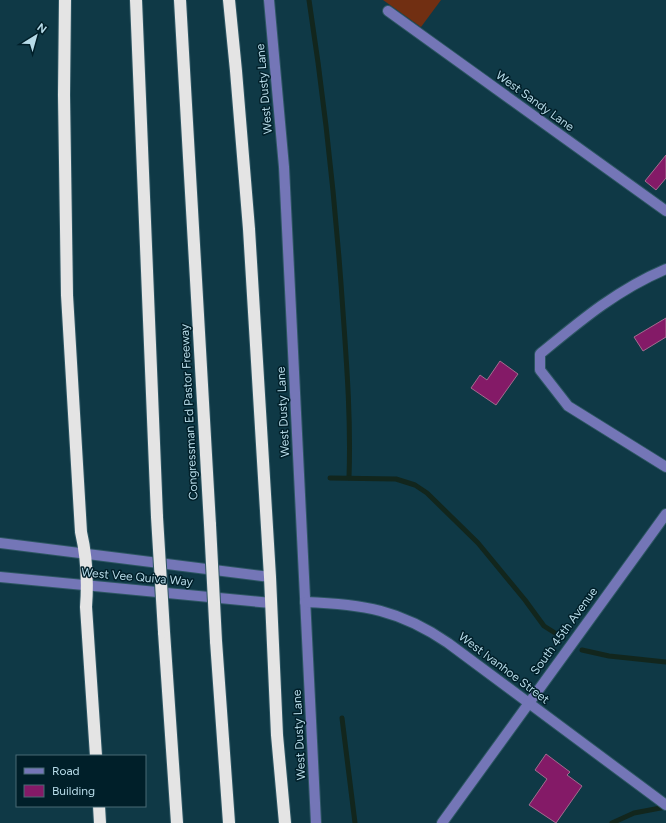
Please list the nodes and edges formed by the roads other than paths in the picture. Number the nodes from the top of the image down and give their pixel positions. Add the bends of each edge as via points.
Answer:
1 (65, 0) edge
2 (136, 0) edge
3 (180, 0) edge
4 (229, 0) edge
5 (269, 0) edge
6 (388, 11) dead end
7 (666, 211) edge
8 (666, 268) edge
9 (666, 467) edge
10 (666, 514) edge
11 (0, 543) edge
12 (86, 555) junction
13 (0, 577) edge
14 (270, 577) junction
15 (88, 586) junction
16 (306, 602) junction
17 (271, 603) junction
18 (528, 703) junction
19 (96, 755) edge
20 (666, 805) edge
21 (99, 807) edge
22 (100, 823) edge
23 (177, 823) edge
24 (229, 823) edge
25 (285, 823) edge
26 (316, 823) edge
27 (442, 823) edge

1 - 12 highway via 67,295 81,532
2 - 23 highway, bridge via 157,516
3 - 24 highway, Congressman Ed Pastor Freeway, bridge via 216,641
4 - 14 highway via 249,229
5 - 16 street, West Dusty Lane via 284,167
6 - 7 street, West Sandy Lane
8 - 9 street via 641,279 595,308 540,354 540,370 568,406
10 - 18 street, South 45th Avenue
11 - 12 street, West Vee Quiva Way
12 - 14 street, West Vee Quiva Way
12 - 15 highway
13 - 15 street, West Vee Quiva Way
14 - 17 highway
15 - 17 street, West Vee Quiva Way
15 - 19 highway via 86,607
16 - 18 street, West Ivanhoe Street via 337,603 401,616 448,643
16 - 26 street, West Dusty Lane
17 - 25 highway via 277,735
18 - 20 street, West Ivanhoe Street
18 - 27 street, South 45th Avenue
21 - 22 highway

